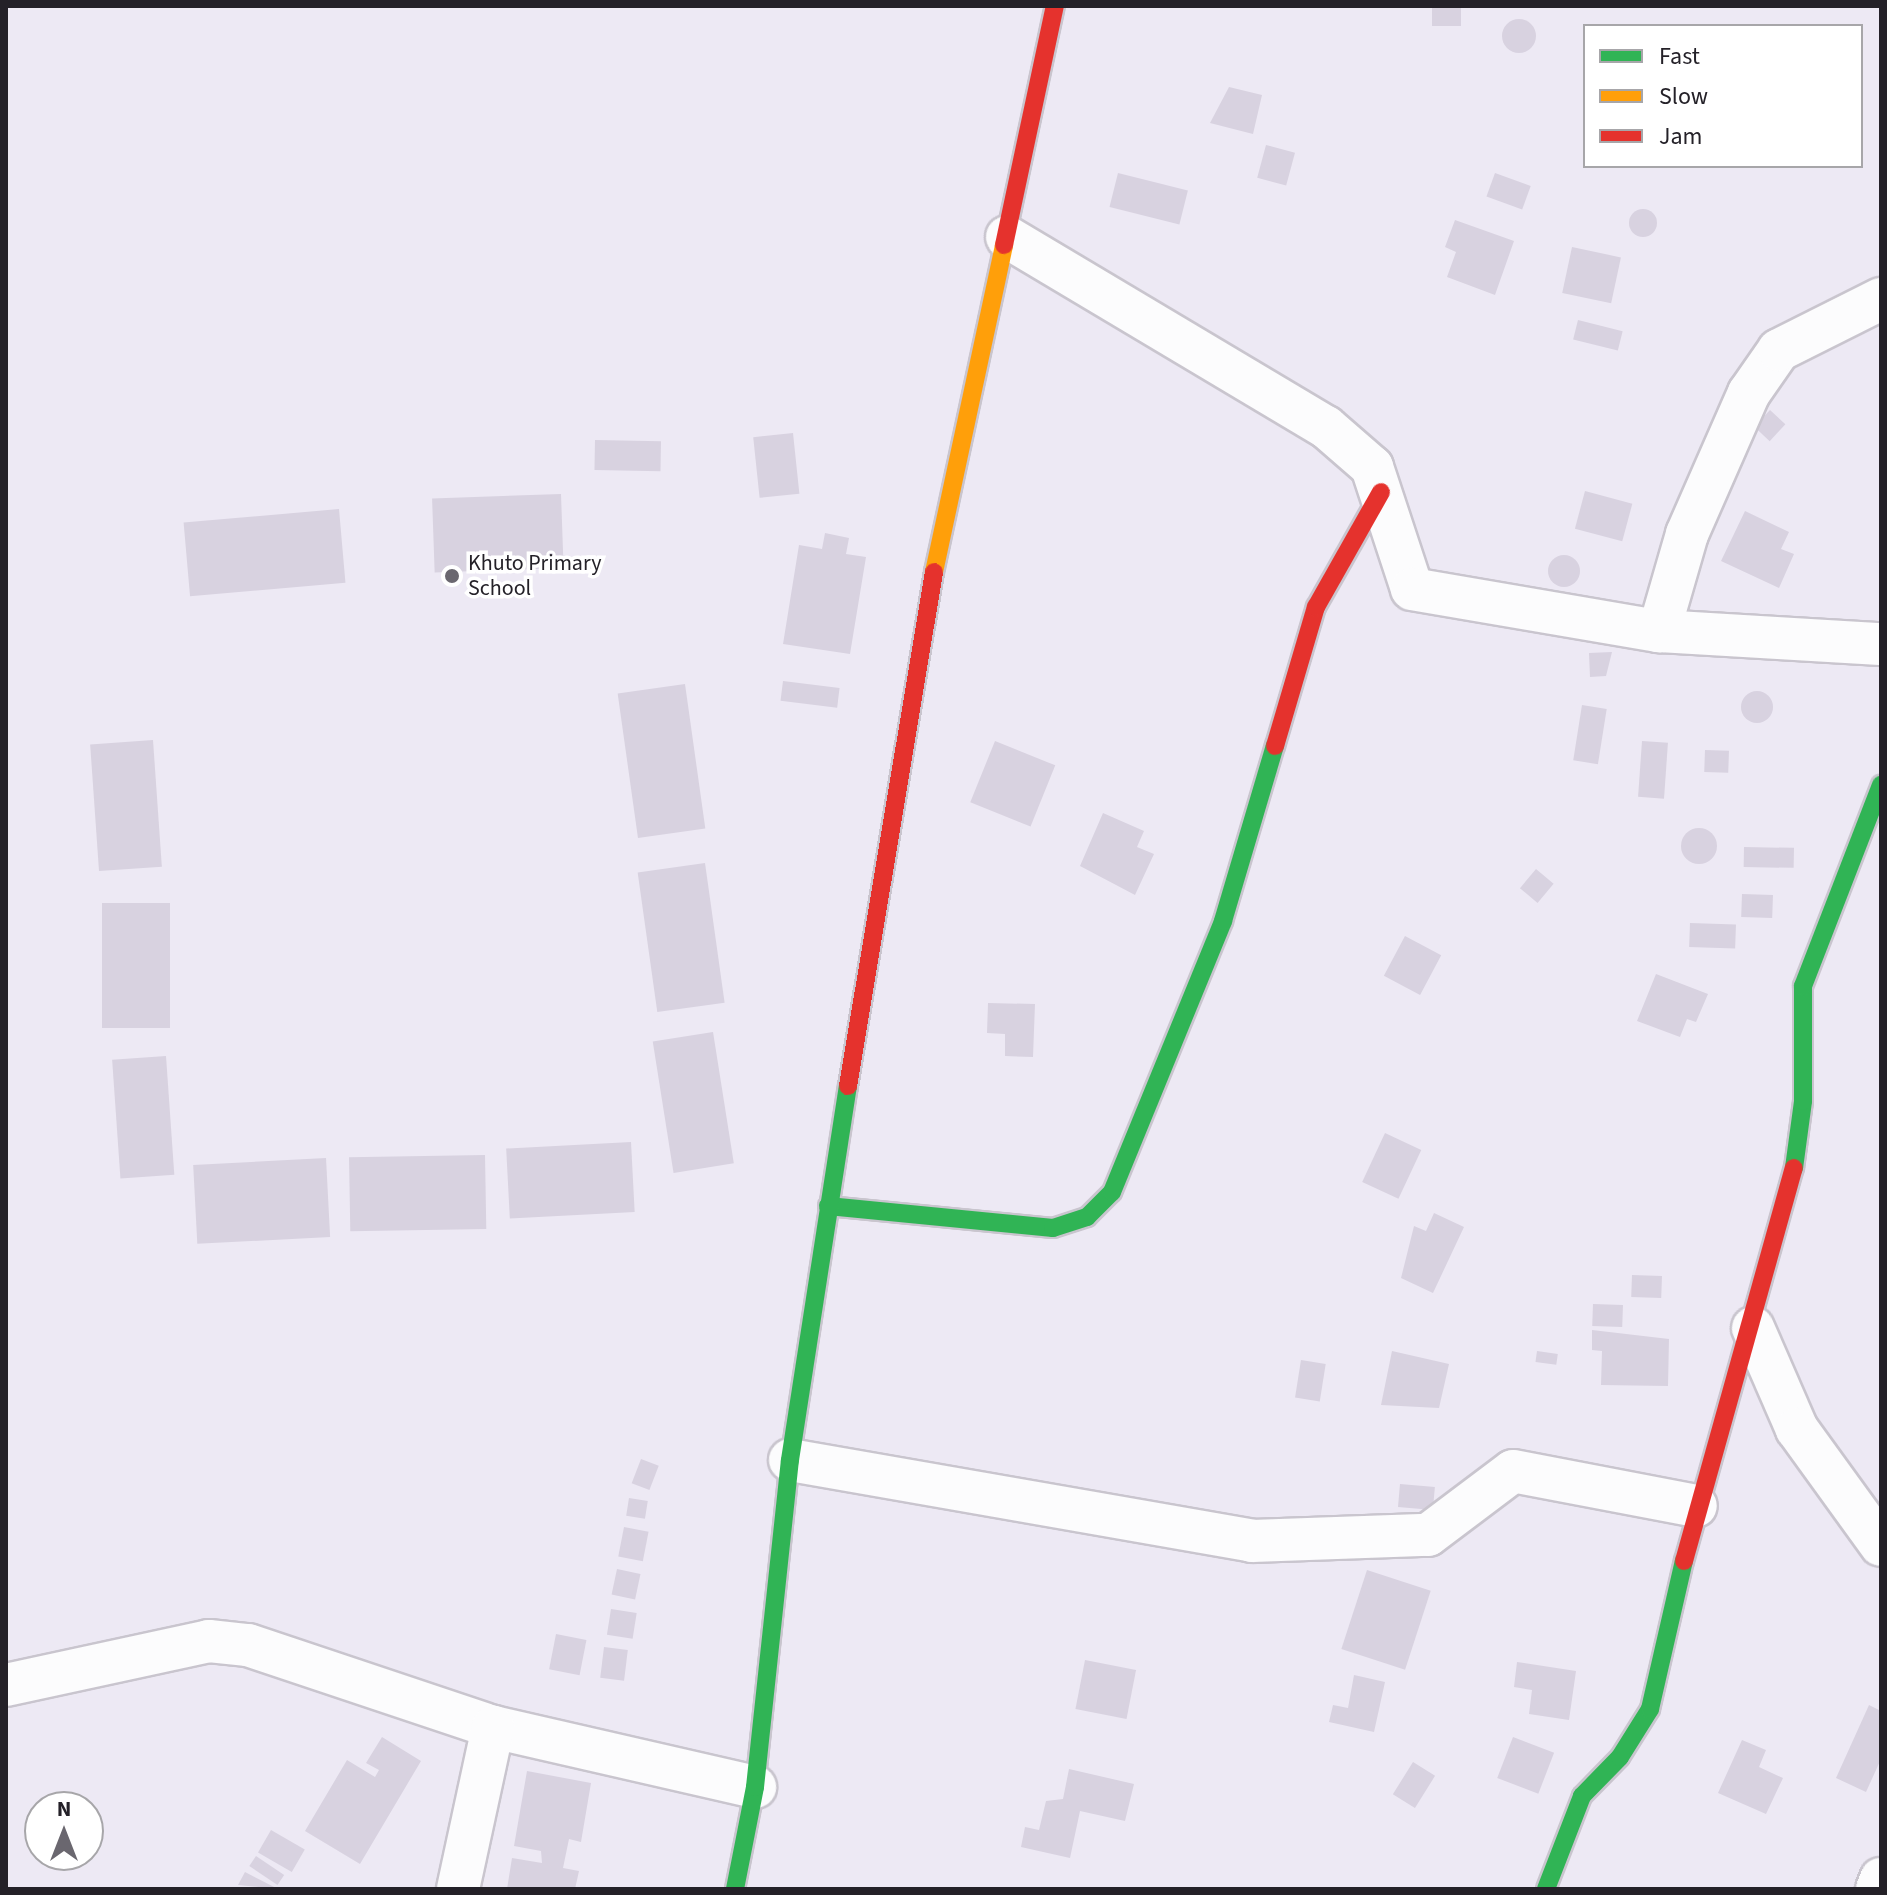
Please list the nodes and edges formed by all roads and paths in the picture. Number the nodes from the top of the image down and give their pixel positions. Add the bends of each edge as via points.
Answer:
1 (1055, 6) edge
2 (1007, 237) junction
3 (1881, 299) edge
4 (1381, 492) junction
5 (1659, 631) junction
6 (1881, 644) edge
7 (1881, 785) edge
8 (828, 1206) junction
9 (1753, 1328) junction
10 (790, 1460) junction
11 (1696, 1506) junction
12 (1881, 1545) edge
13 (6, 1685) edge
14 (493, 1727) junction
15 (755, 1787) junction
16 (1881, 1879) edge
17 (458, 1889) edge
18 (735, 1889) edge
19 (1546, 1889) edge
20 (1877, 1889) edge

1 - 2 street
2 - 4 street via 1326,427 1372,467
2 - 8 street via 923,625
3 - 5 street via 1779,350 1749,393 1687,534
4 - 5 street via 1412,589
4 - 8 street via 1343,548 1316,607 1223,921 1112,1192 1087,1217 1053,1228
5 - 6 street
7 - 9 street via 1803,986 1803,1101 1792,1183
8 - 10 street
9 - 11 street
9 - 12 street via 1797,1429
10 - 11 street via 1252,1541 1428,1535 1513,1471
10 - 15 street
11 - 19 street via 1650,1709 1620,1757 1582,1796
13 - 14 street via 209,1641 248,1645
14 - 15 street
14 - 17 street
15 - 18 street
16 - 20 street

